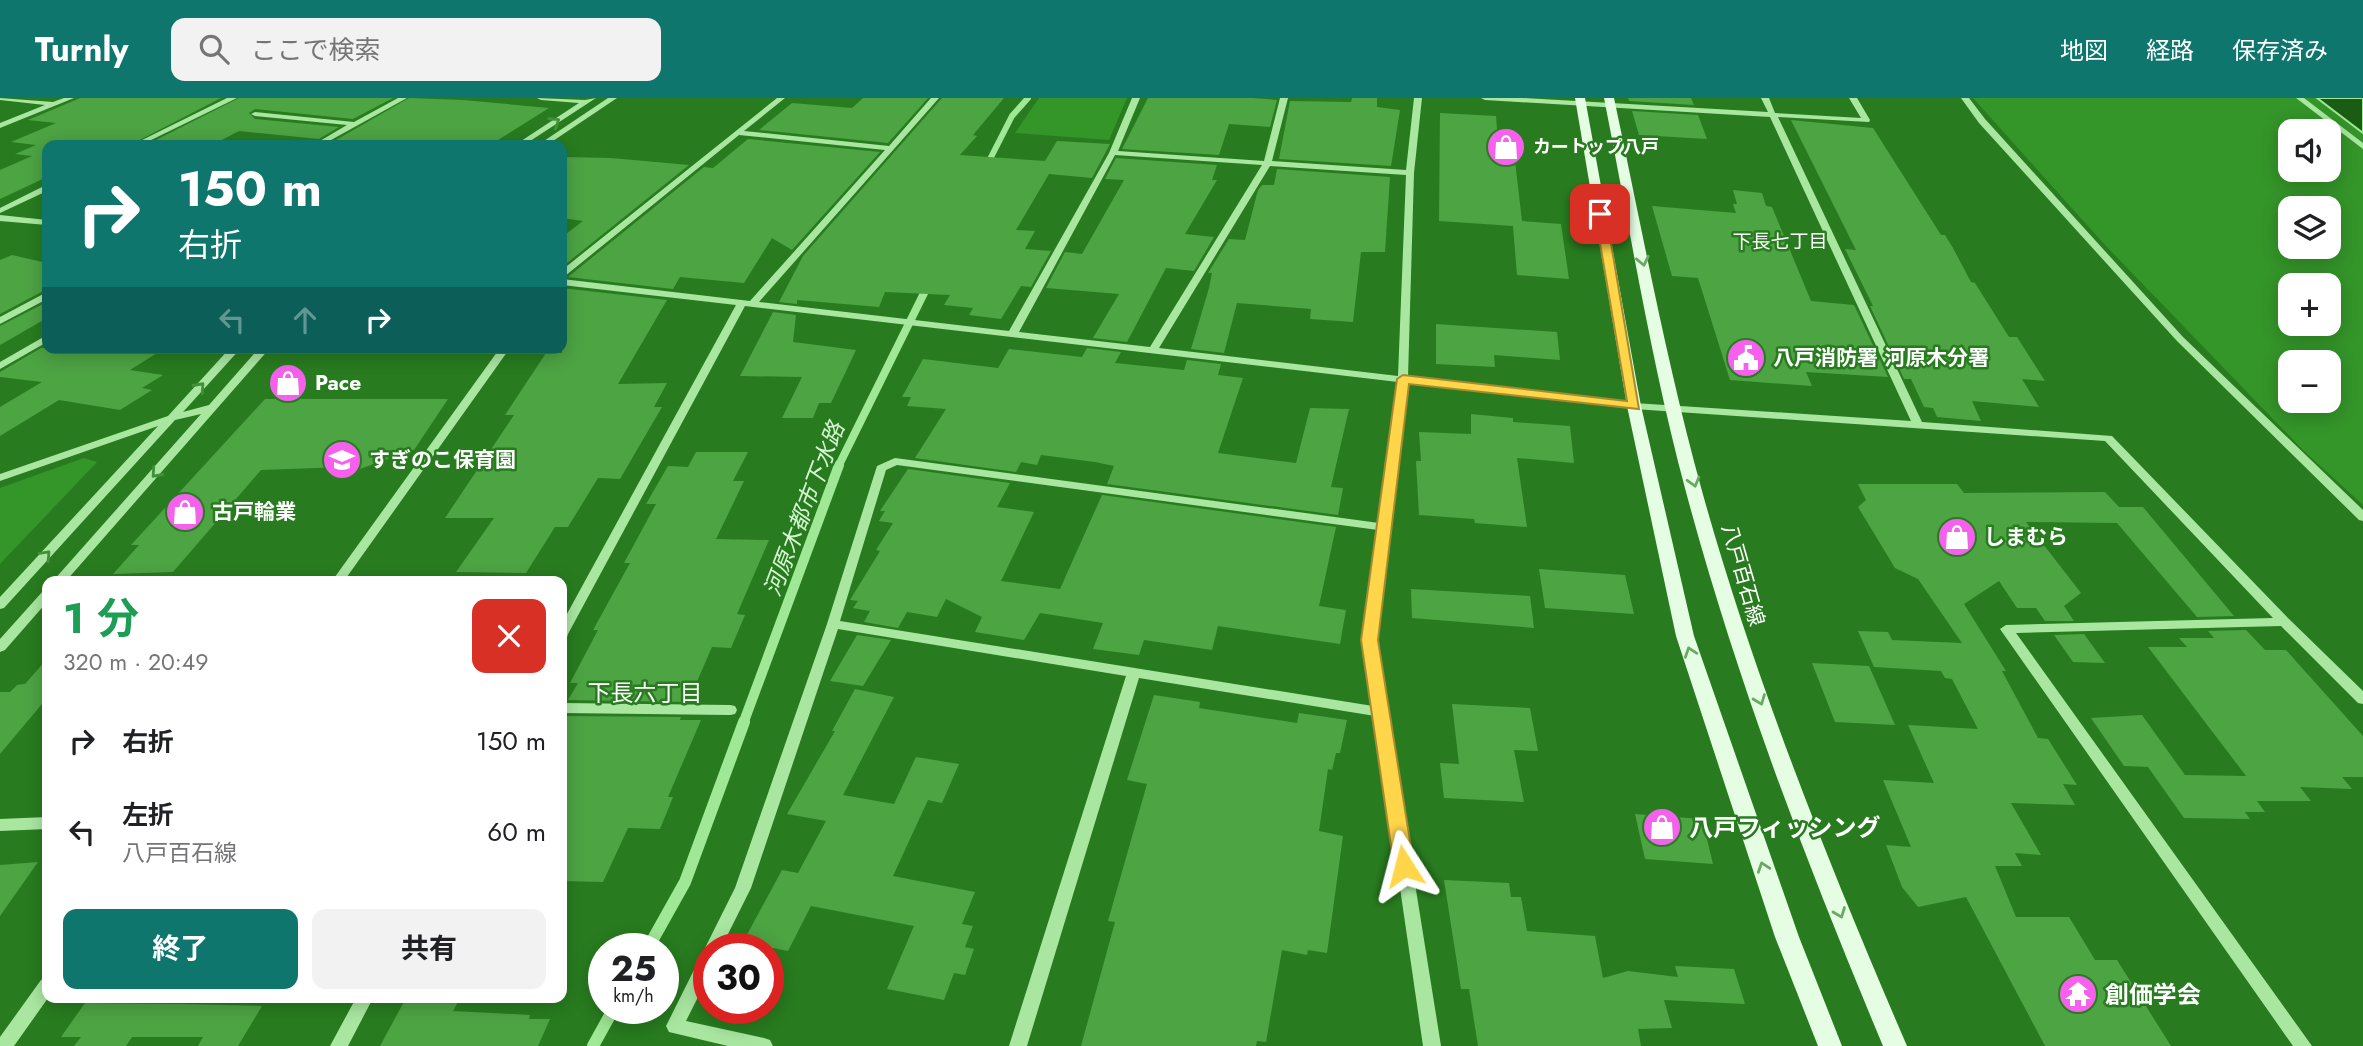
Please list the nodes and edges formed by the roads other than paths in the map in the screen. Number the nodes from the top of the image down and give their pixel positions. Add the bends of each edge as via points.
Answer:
1 (1, 98) edge
2 (70, 98) edge
3 (233, 98) edge
4 (403, 98) edge
5 (541, 98) edge
6 (613, 98) edge
7 (781, 98) edge
8 (935, 98) edge
9 (1136, 98) edge
10 (1284, 98) edge
11 (1418, 98) edge
12 (1485, 98) edge
13 (1765, 98) edge
14 (1853, 98) edge
15 (1965, 98) edge
16 (2300, 98) edge
17 (588, 100) edge
18 (1581, 101) edge
19 (1610, 102) edge
20 (55, 104) junction
21 (605, 104) junction
22 (255, 114) dead end
23 (1774, 115) junction
24 (356, 124) junction
25 (0, 126) edge
26 (739, 132) junction
27 (146, 140) edge
28 (326, 140) edge
29 (527, 140) edge
30 (550, 140) edge
31 (2363, 147) edge
32 (890, 148) junction
33 (1113, 153) junction
34 (1267, 164) junction
35 (1410, 173) junction
36 (42, 190) edge
37 (0, 211) edge
38 (0, 218) edge
39 (42, 222) edge
40 (567, 270) edge
41 (567, 283) edge
42 (42, 298) edge
43 (747, 304) junction
44 (0, 321) edge
45 (1012, 335) junction
46 (42, 341) edge
47 (1152, 351) junction
48 (231, 354) edge
49 (260, 354) edge
50 (501, 354) edge
51 (0, 366) edge
52 (1403, 379) junction
53 (1634, 406) junction
54 (214, 407) junction
55 (1673, 409) junction
56 (172, 418) junction
57 (1918, 426) junction
58 (0, 478) edge
59 (2363, 517) edge
60 (1384, 527) junction
61 (63, 576) edge
62 (342, 576) edge
63 (42, 600) edge
64 (0, 605) edge
65 (2284, 622) junction
66 (832, 624) junction
67 (567, 625) edge
68 (0, 647) edge
69 (1134, 672) junction
70 (2363, 699) edge
71 (567, 708) edge
72 (730, 710) dead end
73 (1380, 712) junction
74 (42, 823) edge
75 (0, 825) edge
76 (720, 933) edge
77 (693, 989) edge
78 (42, 992) edge
79 (362, 1003) edge
80 (4, 1046) edge
81 (339, 1046) edge
82 (764, 1046) edge
83 (1018, 1046) edge
84 (1432, 1046) edge
85 (1830, 1046) edge
86 (1895, 1046) edge
87 (2303, 1046) edge

1 - 20 street
2 - 20 street
3 - 27 street
4 - 24 street
5 - 17 street
6 - 21 street
7 - 26 street
8 - 32 street
9 - 33 street
10 - 34 street
11 - 35 street
12 - 18 street
13 - 23 street
14 - 23 street via 1866,120
15 - 59 street via 2180,339
16 - 31 street
17 - 21 street
29 -> 17 street
18 - 19 street
18 - 53 main road
19 - 23 street
19 -> 55 main road, 八戸百石線
20 - 25 street
21 - 30 street
22 - 24 street
23 - 57 street
24 - 28 street
26 - 32 street
26 - 40 street
32 - 43 street
33 - 34 street
33 - 45 street
34 - 35 street
34 - 47 street
35 - 52 street
36 - 37 street
38 - 39 street
41 - 43 street
42 - 44 street
43 - 45 street
43 - 67 street
45 - 47 street
46 - 51 street
47 - 52 street
56 -> 48 street
49 - 54 street
50 - 62 street
52 - 53 street
52 - 60 street
53 - 55 street
85 -> 53 main road via 1787,937 1685,636
54 - 56 street
54 -> 61 street
55 - 57 street
55 -> 86 main road, 八戸百石線 via 1740,649 1856,957
56 - 58 street
64 -> 56 street
57 - 65 street via 2108,438
60 - 66 street via 895,461 881,468
60 - 73 street via 1370,640
63 - 68 street
65 - 70 street
65 - 87 street via 2006,629
66 - 69 street
66 - 76 street via 743,888
69 - 73 street
69 - 83 street
71 - 72 street
73 - 84 street
74 - 75 street
77 - 82 street via 675,1026
78 - 80 street
79 - 81 street

